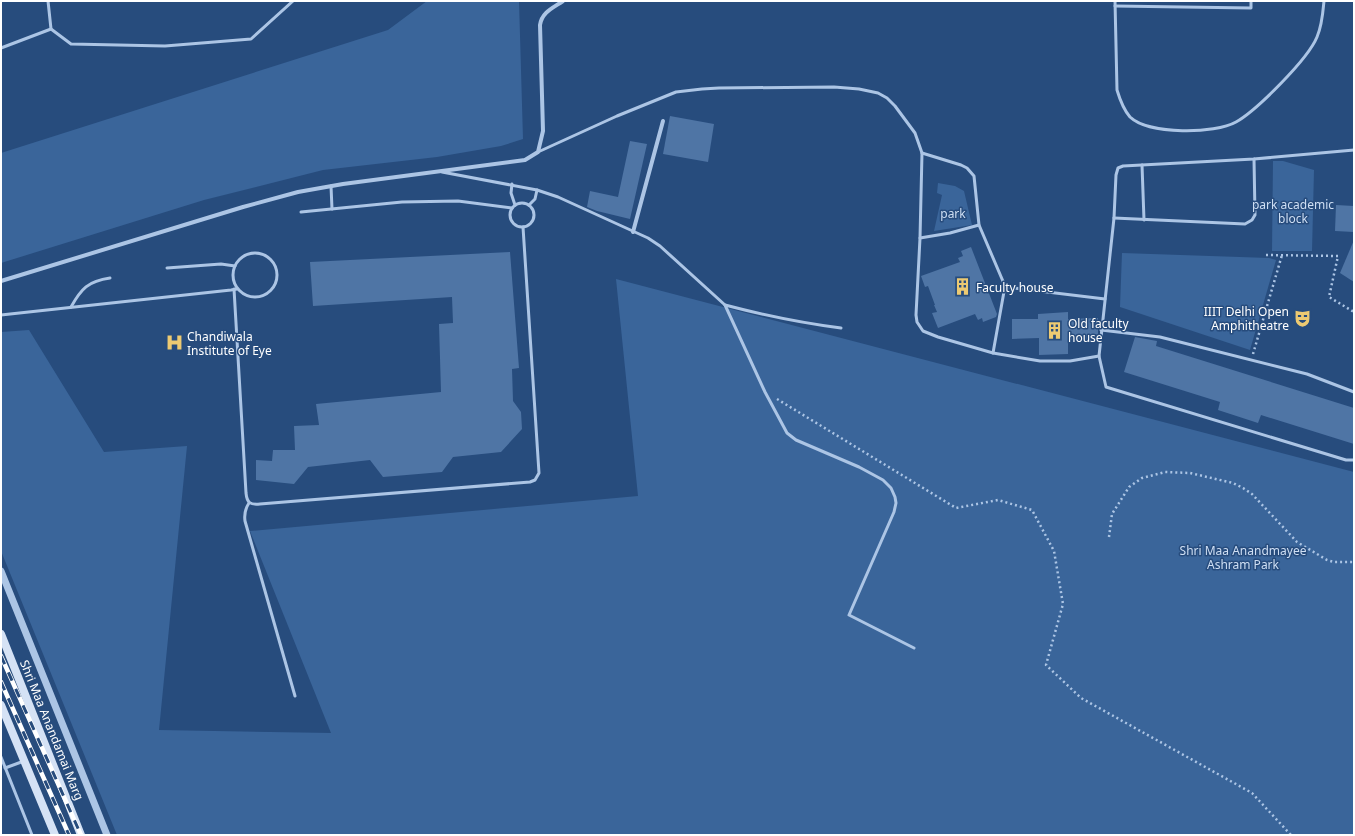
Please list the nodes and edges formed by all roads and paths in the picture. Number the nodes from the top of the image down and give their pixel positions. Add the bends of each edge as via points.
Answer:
1 (48, 1) edge
2 (293, 1) edge
3 (564, 1) edge
4 (1115, 1) edge
5 (1252, 1) edge
6 (1324, 1) edge
7 (1115, 6) junction
8 (51, 29) junction
9 (1, 48) edge
10 (663, 121) dead end
11 (1354, 150) edge
12 (538, 152) junction
13 (922, 153) junction
14 (1254, 159) junction
15 (1142, 165) junction
16 (440, 171) junction
17 (512, 184) junction
18 (331, 186) junction
19 (537, 190) junction
20 (529, 205) junction
21 (514, 207) junction
22 (332, 210) junction
23 (301, 212) dead end
24 (1114, 218) junction
25 (1144, 220) junction
26 (979, 225) junction
27 (523, 227) junction
28 (633, 232) junction
29 (920, 238) junction
30 (1266, 255) dead end
31 (1282, 255) junction
32 (235, 266) junction
33 (167, 268) dead end
34 (110, 278) dead end
35 (1, 280) edge
36 (1005, 286) junction
37 (236, 289) junction
38 (1105, 299) junction
39 (725, 305) junction
40 (71, 307) junction
41 (1354, 312) edge
42 (1, 315) edge
43 (841, 328) dead end
44 (1101, 330) junction
45 (993, 353) junction
46 (1098, 356) junction
47 (1252, 360) junction
48 (765, 392) junction
49 (1354, 392) edge
50 (1354, 460) edge
51 (249, 503) junction
52 (1109, 538) dead end
53 (1354, 562) edge
54 (1, 571) edge
55 (1, 634) edge
56 (914, 648) dead end
57 (295, 696) dead end
58 (1, 705) edge
59 (1, 757) edge
60 (24, 761) junction
61 (5, 768) junction
62 (32, 835) edge
63 (55, 835) edge
64 (81, 835) edge
65 (107, 835) edge
66 (1291, 835) edge

1 - 8 lane
2 - 8 lane via 250,39 165,46 71,44
3 - 12 street via 544,14 541,19 543,131
4 - 7 lane
5 - 7 lane via 1251,8
6 - 7 lane via 1317,37 1311,49 1274,89 1235,123 1219,128 1196,130 1150,128 1131,118 1121,104 1117,90
8 - 9 lane
10 - 28 street
11 - 14 lane
12 - 13 lane via 676,92 702,88 834,87 859,89 878,93 887,98 915,133
12 - 16 street via 525,160
13 - 26 lane via 961,165 971,172 974,176
13 - 29 lane
14 - 15 lane
14 - 25 lane via 1255,215 1245,224
15 - 24 lane via 1122,166 1116,171
15 - 25 lane
16 - 17 lane
16 - 18 street
17 - 19 lane
17 - 21 lane
18 - 22 lane
18 - 35 street via 243,207
19 - 20 lane via 535,200
19 - 28 lane via 558,197
20 - 21 lane via 522,203
20 - 27 lane via 534,211 534,218 530,224
21 - 22 lane via 458,201 402,202
21 - 27 lane via 511,219
22 - 23 lane
24 - 25 lane
24 - 38 lane
26 - 29 lane
26 - 36 lane
27 - 51 lane via 539,473 535,480 253,505
28 - 39 lane via 660,246
29 - 45 lane via 916,315 920,327 923,331 938,337
30 - 31 path
31 - 41 path via 1338,256 1329,297
31 - 47 path
32 - 33 lane via 221,264
32 - 37 lane via 232,272
32 - 37 lane via 244,256 259,254 271,260 277,274 273,288 261,297 246,296
34 - 40 lane via 87,285
36 - 38 lane
36 - 45 lane
37 - 40 lane
37 - 51 lane via 246,493
38 - 44 lane
39 - 43 lane
39 - 48 lane
40 - 42 lane
44 - 46 lane
44 - 47 lane via 1160,337
45 - 46 lane via 1040,361 1070,361
46 - 50 lane via 1106,387 1346,460
47 - 49 lane via 1307,374
48 - 56 lane via 787,433 796,440 859,466 883,480 891,488 896,503 894,512 849,615
48 - 66 path via 956,508 998,500 1032,510 1054,551 1063,604 1046,665 1081,698 1252,793
51 - 57 lane via 244,514 245,521
52 - 53 path via 1112,514 1130,487 1142,478 1165,472 1190,473 1233,483 1243,488 1252,494 1297,542 1327,560
54 - 65 street
55 - 64 main road, Shri Maa Anandamai Marg
58 - 60 main road
59 - 61 lane
60 - 61 lane
60 - 63 main road
61 - 62 lane

